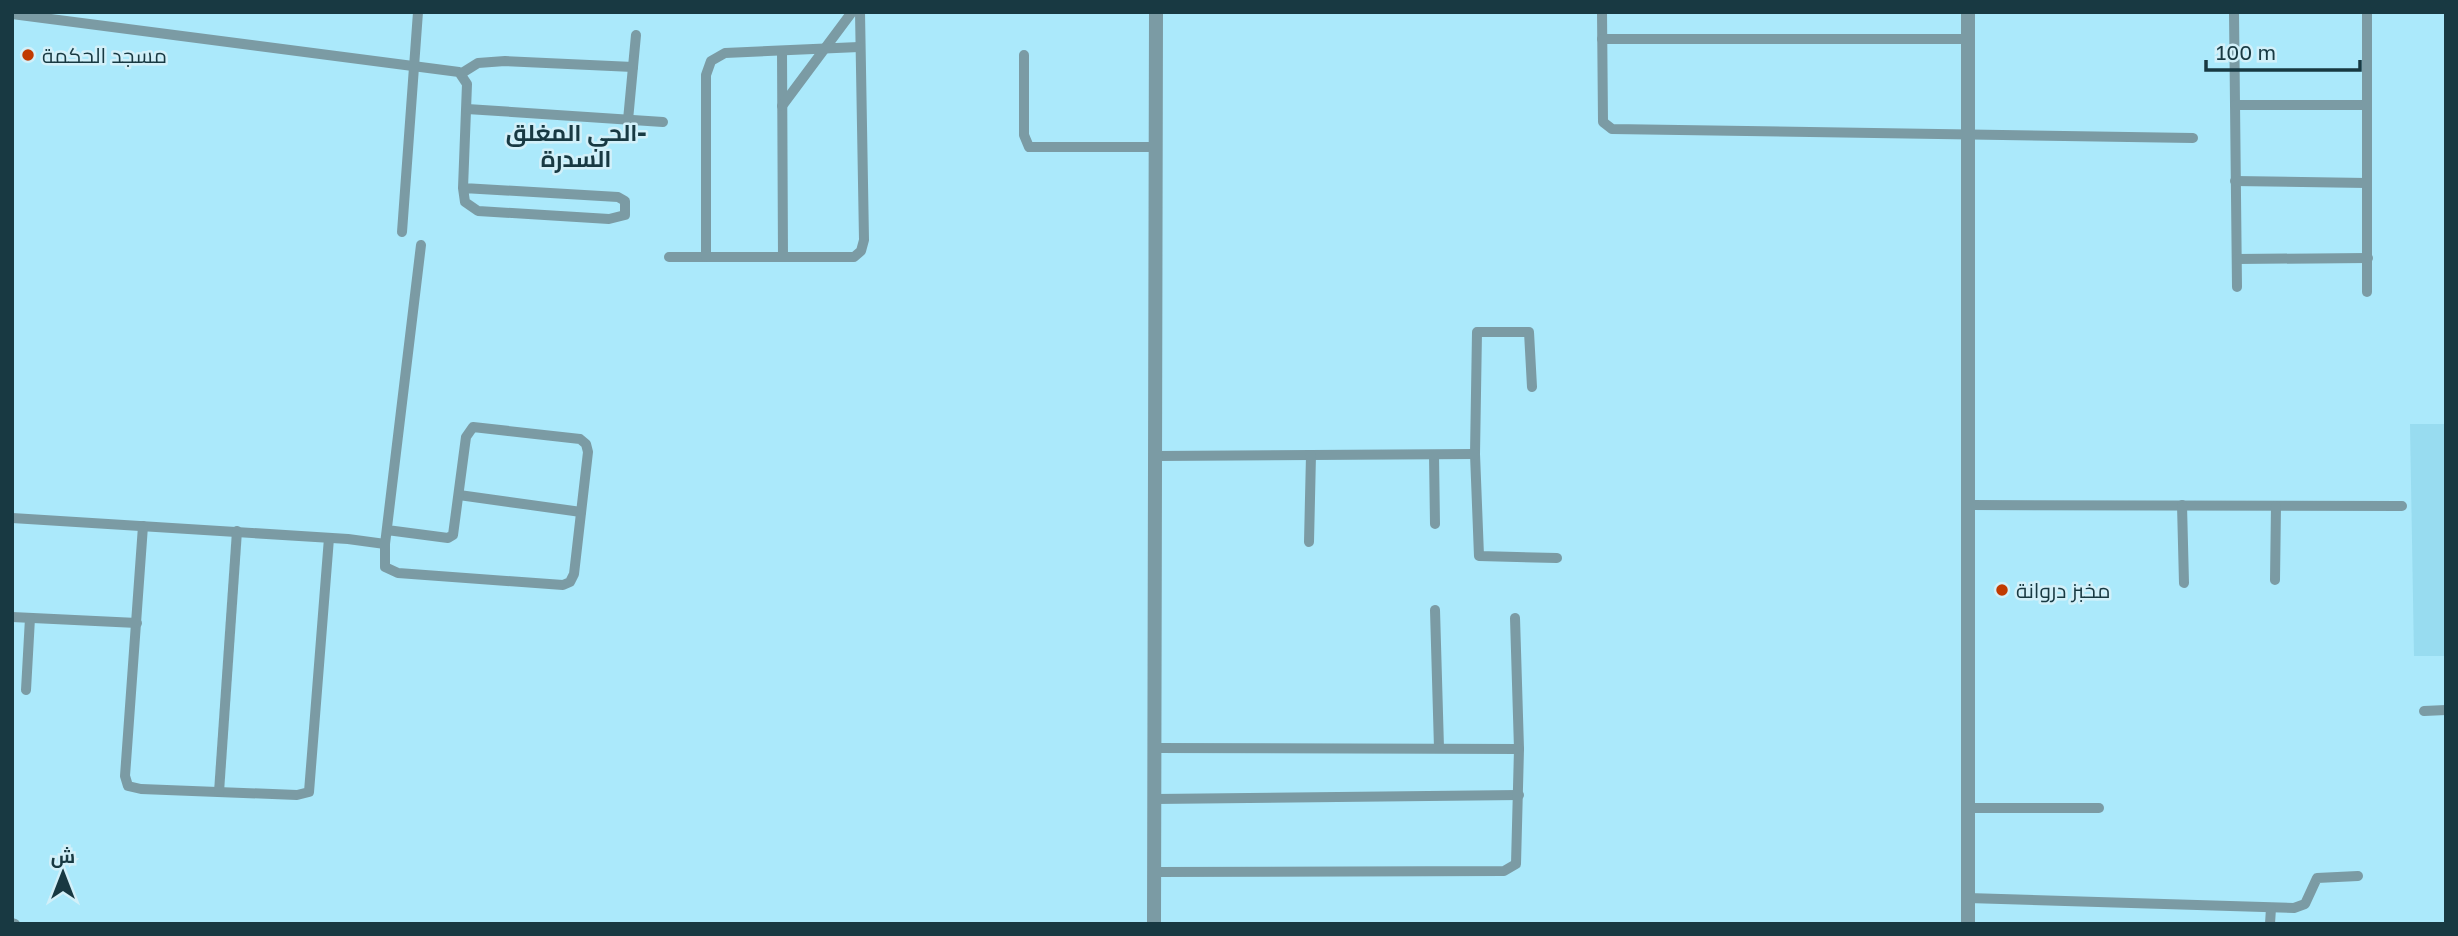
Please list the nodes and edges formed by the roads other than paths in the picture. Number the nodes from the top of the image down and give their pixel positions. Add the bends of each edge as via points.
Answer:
1 (418, 12) edge
2 (852, 12) edge
3 (860, 12) edge
4 (1156, 12) edge
5 (1602, 12) edge
6 (1968, 12) edge
7 (2234, 12) edge
8 (2367, 12) edge
9 (12, 14) edge
10 (636, 35) dead end
11 (1602, 39) junction
12 (1968, 39) junction
13 (859, 47) junction
14 (825, 49) junction
15 (782, 51) junction
16 (1024, 55) dead end
17 (413, 65) junction
18 (633, 67) junction
19 (462, 73) junction
20 (2235, 105) junction
21 (2367, 105) junction
22 (782, 106) junction
23 (467, 109) junction
24 (628, 120) junction
25 (663, 122) dead end
26 (1969, 133) junction
27 (2193, 138) dead end
28 (1156, 147) junction
29 (2235, 181) junction
30 (2367, 183) junction
31 (463, 188) junction
32 (402, 232) dead end
33 (421, 245) dead end
34 (669, 257) dead end
35 (706, 257) junction
36 (783, 257) junction
37 (2368, 258) junction
38 (2237, 259) junction
39 (2237, 287) dead end
40 (2367, 292) dead end
41 (1532, 387) dead end
42 (1475, 454) junction
43 (1311, 455) junction
44 (1434, 455) junction
45 (1157, 456) junction
46 (459, 495) junction
47 (1970, 505) junction
48 (2182, 505) junction
49 (2276, 506) junction
50 (2402, 506) dead end
51 (581, 512) junction
52 (12, 518) edge
53 (1435, 524) dead end
54 (143, 526) junction
55 (387, 530) junction
56 (237, 531) junction
57 (329, 538) junction
58 (1309, 542) dead end
59 (385, 544) junction
60 (1557, 558) dead end
61 (2275, 580) dead end
62 (2184, 583) dead end
63 (1435, 610) dead end
64 (12, 617) edge
65 (30, 618) junction
66 (1515, 618) dead end
67 (137, 623) junction
68 (26, 690) dead end
69 (2446, 710) edge
70 (2424, 711) dead end
71 (1155, 748) junction
72 (1439, 748) junction
73 (1519, 748) junction
74 (219, 792) junction
75 (1519, 795) junction
76 (1155, 799) junction
77 (1968, 808) junction
78 (2099, 808) dead end
79 (1154, 872) junction
80 (2358, 876) dead end
81 (1968, 898) junction
82 (2271, 908) junction
83 (1154, 924) edge
84 (1968, 924) edge
85 (2270, 924) edge

1 - 17 street
2 - 14 street
3 - 13 street
4 - 28 street
5 - 11 street
6 - 12 street
7 - 20 street
8 - 21 street
9 - 17 street
10 - 18 street
11 - 12 street
11 - 26 street via 1602,122 1607,128
12 - 26 street
13 - 14 street
13 - 36 street via 861,251 854,257
14 - 15 street
14 - 22 street
15 - 22 street
15 - 35 street via 719,54 708,67
16 - 28 street via 1024,135 1030,147
17 - 19 street
17 - 32 street
18 - 19 street via 505,61 478,63
18 - 24 street
19 - 23 street
20 - 21 street
20 - 29 street
21 - 30 street
22 - 36 street
23 - 24 street
23 - 31 street
24 - 25 street
26 - 27 street
26 - 47 street
28 - 45 street
29 - 30 street
29 - 38 street
30 - 37 street
31 - 31 street via 465,202 478,211 609,219 625,215 627,207 618,197
33 - 55 street
34 - 35 street
35 - 36 street
37 - 38 street
37 - 40 street
38 - 39 street
41 - 42 street via 1528,331 1477,332
42 - 44 street
42 - 60 street via 1479,556
43 - 44 street
43 - 45 street
43 - 58 street
44 - 53 street
45 - 71 street
46 - 51 street
46 - 51 street via 470,428 480,425 531,432 580,439 586,444
46 - 55 street via 450,537
47 - 48 street
47 - 77 street
48 - 49 street
48 - 62 street
49 - 50 street
49 - 61 street
51 - 59 street via 574,574 566,584 390,572 384,565
52 - 54 street
54 - 56 street
54 - 67 street
55 - 59 street
56 - 57 street
56 - 74 street
57 - 59 street
57 - 74 street via 309,792
63 - 72 street
64 - 65 street
65 - 67 street
65 - 68 street
66 - 73 street
67 - 74 street via 126,784 135,789
69 - 70 street
71 - 72 street
71 - 76 street
72 - 73 street
73 - 75 street
75 - 76 street
75 - 79 street via 1516,864 1504,872
76 - 79 street
77 - 78 street
77 - 81 street
79 - 83 street
80 - 82 street via 2317,878 2303,906
81 - 82 street
81 - 84 street
82 - 85 street

